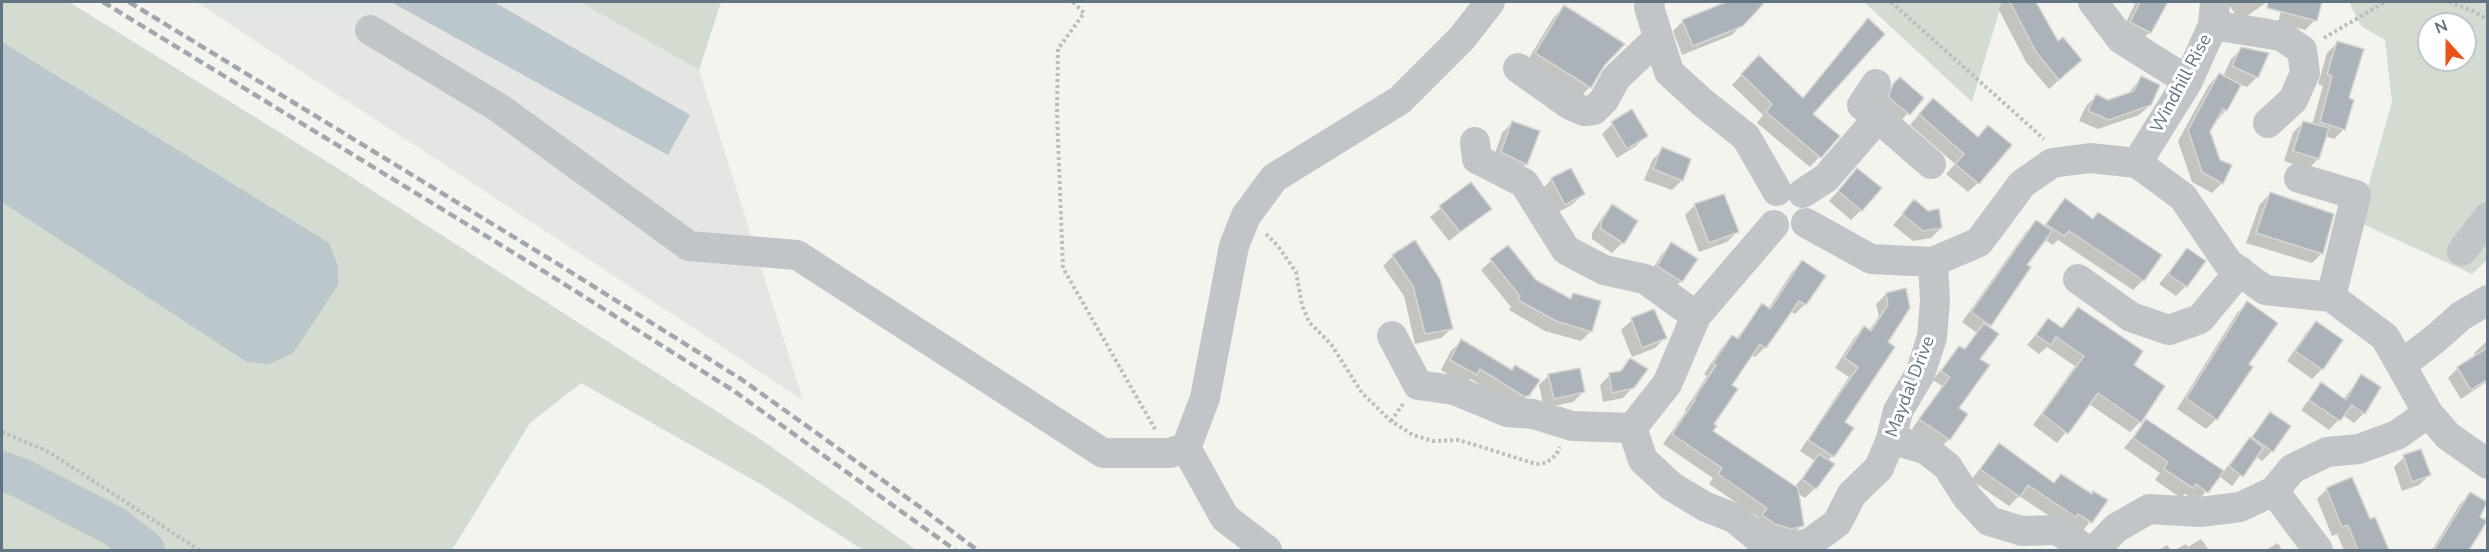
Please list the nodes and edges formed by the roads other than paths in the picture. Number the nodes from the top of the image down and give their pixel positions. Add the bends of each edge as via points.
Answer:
1 (1490, 2) edge
2 (2093, 2) edge
3 (1646, 3) edge
4 (2214, 13) edge
5 (370, 30) dead end
6 (1658, 38) junction
7 (1518, 68) dead end
8 (2188, 81) junction
9 (1876, 84) dead end
10 (1878, 118) junction
11 (2268, 123) dead end
12 (1474, 142) dead end
13 (2137, 163) junction
14 (1931, 164) dead end
15 (2299, 178) dead end
16 (1790, 192) junction
17 (2487, 217) edge
18 (1806, 222) junction
19 (1774, 225) junction
20 (2462, 251) dead end
21 (1933, 262) junction
22 (2240, 271) junction
23 (2078, 279) dead end
24 (2331, 297) junction
25 (2487, 300) edge
26 (1696, 316) junction
27 (1392, 336) dead end
28 (2401, 365) junction
29 (2428, 413) junction
30 (1632, 428) junction
31 (1891, 439) junction
32 (1178, 451) junction
33 (2487, 464) edge
34 (2274, 491) junction
35 (1267, 550) edge
36 (2087, 550) edge
37 (2095, 550) edge
38 (2318, 550) edge

1 - 32 street via 1462,38 1400,100 1274,178 1246,216 1234,246 1205,398
2 - 8 street via 2121,39
3 - 6 street
4 - 8 street, Windhill Rise
4 - 11 street via 2281,36 2302,51 2305,73 2293,100
5 - 32 street via 499,108 689,246 797,255 1103,453
6 - 7 street via 1616,78 1594,110 1584,111 1570,105
6 - 16 street via 1669,72 1746,136
8 - 13 street, Windhill Rise
9 - 10 street via 1862,105
10 - 14 street
10 - 16 street via 1826,178
12 - 26 street via 1478,159 1524,183 1566,250 1604,270 1645,279
13 - 21 street via 2090,158 2052,163 2022,184 1979,242
13 - 22 street via 2183,197 2228,263
15 - 24 street via 2356,195
16 - 18 street via 1808,198 1811,210
16 - 19 street via 1769,200 1767,213
17 - 20 street
18 - 19 street via 1794,230
18 - 21 street via 1871,259
19 - 26 street
21 - 31 street, Maydal Drive via 1932,337 1920,374 1898,411
22 - 23 street via 2200,319 2169,330 2131,317
22 - 24 street via 2265,290
24 - 28 street via 2385,337
25 - 28 street
26 - 30 street via 1667,384
27 - 30 street via 1418,385 1454,390 1507,412 1533,414 1572,426
28 - 29 street
29 - 33 street via 2448,436
29 - 34 street via 2397,435 2359,449 2326,452 2292,469
30 - 31 street, Maydal Drive via 1643,460 1671,486 1734,518 1757,537 1793,548 1811,542 1837,524 1852,494 1879,468
31 - 36 street via 1925,449 1947,466 1989,521 2022,531 2057,530
32 - 35 street via 1225,518
34 - 37 street via 2240,507 2200,512 2149,509 2116,528
34 - 38 street

